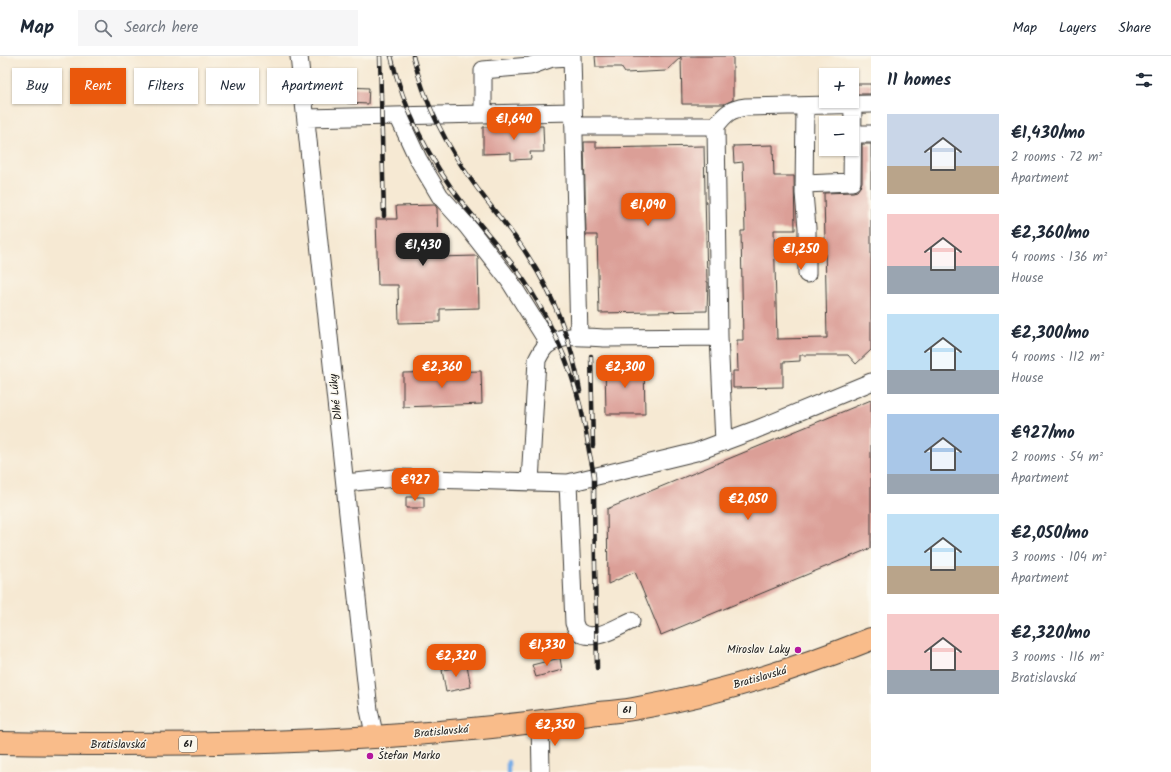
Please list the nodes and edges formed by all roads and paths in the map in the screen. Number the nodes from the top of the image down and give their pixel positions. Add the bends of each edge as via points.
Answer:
1 (299, 56) edge
2 (572, 57) edge
3 (859, 104) edge
4 (871, 104) edge
5 (819, 105) edge
6 (805, 106) junction
7 (483, 114) junction
8 (398, 116) junction
9 (306, 118) junction
10 (574, 119) junction
11 (716, 126) junction
12 (859, 134) edge
13 (871, 134) edge
14 (853, 156) edge
15 (804, 184) junction
16 (807, 274) dead end
17 (579, 336) junction
18 (719, 337) junction
19 (549, 344) junction
20 (871, 382) edge
21 (724, 442) junction
22 (530, 482) junction
23 (345, 483) junction
24 (568, 483) junction
25 (631, 622) dead end
26 (871, 639) edge
27 (540, 722) junction
28 (375, 738) junction
29 (0, 743) edge
30 (541, 772) edge

1 - 9 street, Dlhé Lúky
2 - 7 street via 552,58 530,66 483,70
2 - 10 street
3 - 4 street
5 - 6 street
6 - 11 street via 736,108 725,114
6 - 15 street
7 - 8 street
7 - 10 street
8 - 9 street
8 - 19 street via 418,159 440,196 509,280
9 - 23 street, Dlhé Lúky
10 - 11 street
10 - 17 street
11 - 18 street
12 - 13 street
14 - 15 street via 852,182
15 - 16 street
17 - 18 street
17 - 19 street
18 - 21 street
19 - 22 street via 537,360
20 - 21 street
21 - 24 street via 696,452
22 - 23 street via 395,478
22 - 24 street
23 - 28 street, Dlhé Lúky via 369,710
24 - 25 street via 574,623 579,631 589,637
26 - 27 main road, Bratislavská / 61 via 784,671 698,695 632,709
27 - 28 main road, Bratislavská / 61
27 - 30 street
28 - 29 main road, Bratislavská / 61 via 112,745

